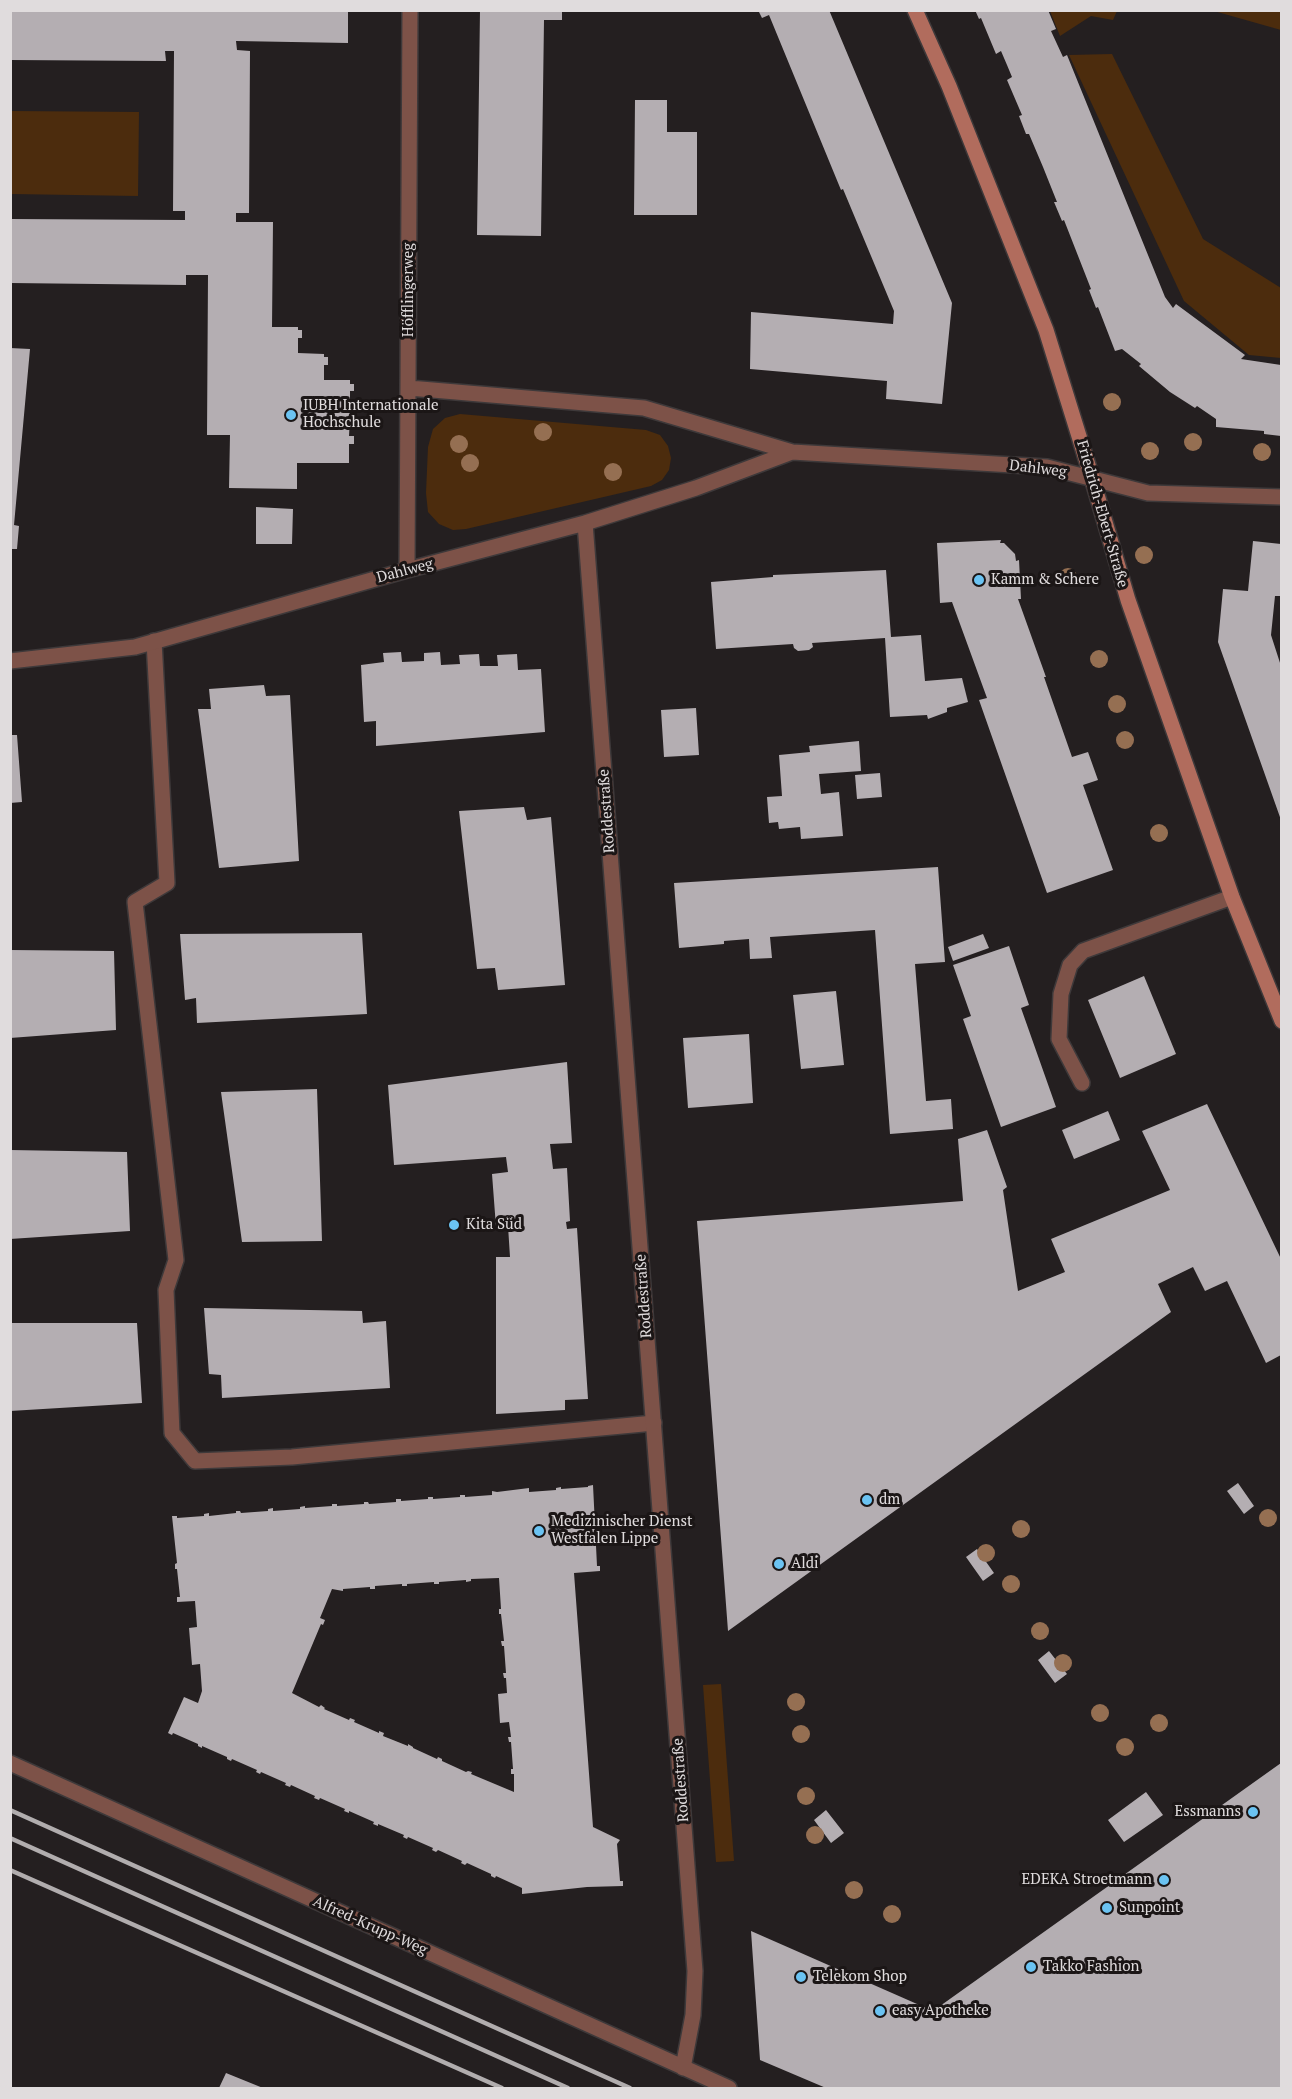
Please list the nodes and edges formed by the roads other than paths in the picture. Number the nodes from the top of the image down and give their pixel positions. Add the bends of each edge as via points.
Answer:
1 (410, 10) edge
2 (915, 10) edge
3 (409, 388) junction
4 (792, 452) junction
5 (1092, 478) junction
6 (1281, 497) edge
7 (585, 523) junction
8 (407, 570) junction
9 (153, 641) junction
10 (10, 661) edge
11 (1232, 897) junction
12 (1281, 1021) edge
13 (1082, 1083) dead end
14 (654, 1423) junction
15 (10, 1764) edge
16 (683, 2068) junction
17 (729, 2088) edge

1 - 3 street, Höfflingerweg
2 - 5 street, Friedrich-Ebert-Straße via 1046,330
3 - 4 street, Dahlweg via 644,408
3 - 8 street, Höfflingerweg
4 - 5 street, Dahlweg via 1047,467
4 - 7 street, Dahlweg
5 - 6 street, Dahlweg via 1148,492
5 - 11 street, Friedrich-Ebert-Straße via 1128,600
7 - 8 street, Dahlweg
7 - 14 street, Roddestraße
8 - 9 street, Dahlweg
9 - 10 street, Dahlweg via 135,647
9 - 14 street via 166,882 135,902 176,1260 166,1290 172,1434 195,1461 292,1456
11 - 12 street, Friedrich-Ebert-Straße
11 - 13 street via 1083,951 1070,965 1060,994 1059,1039
14 - 16 street, Roddestraße via 695,1971 693,2015
15 - 16 street, Alfred-Krupp-Weg
16 - 17 street, Alfred-Krupp-Weg

